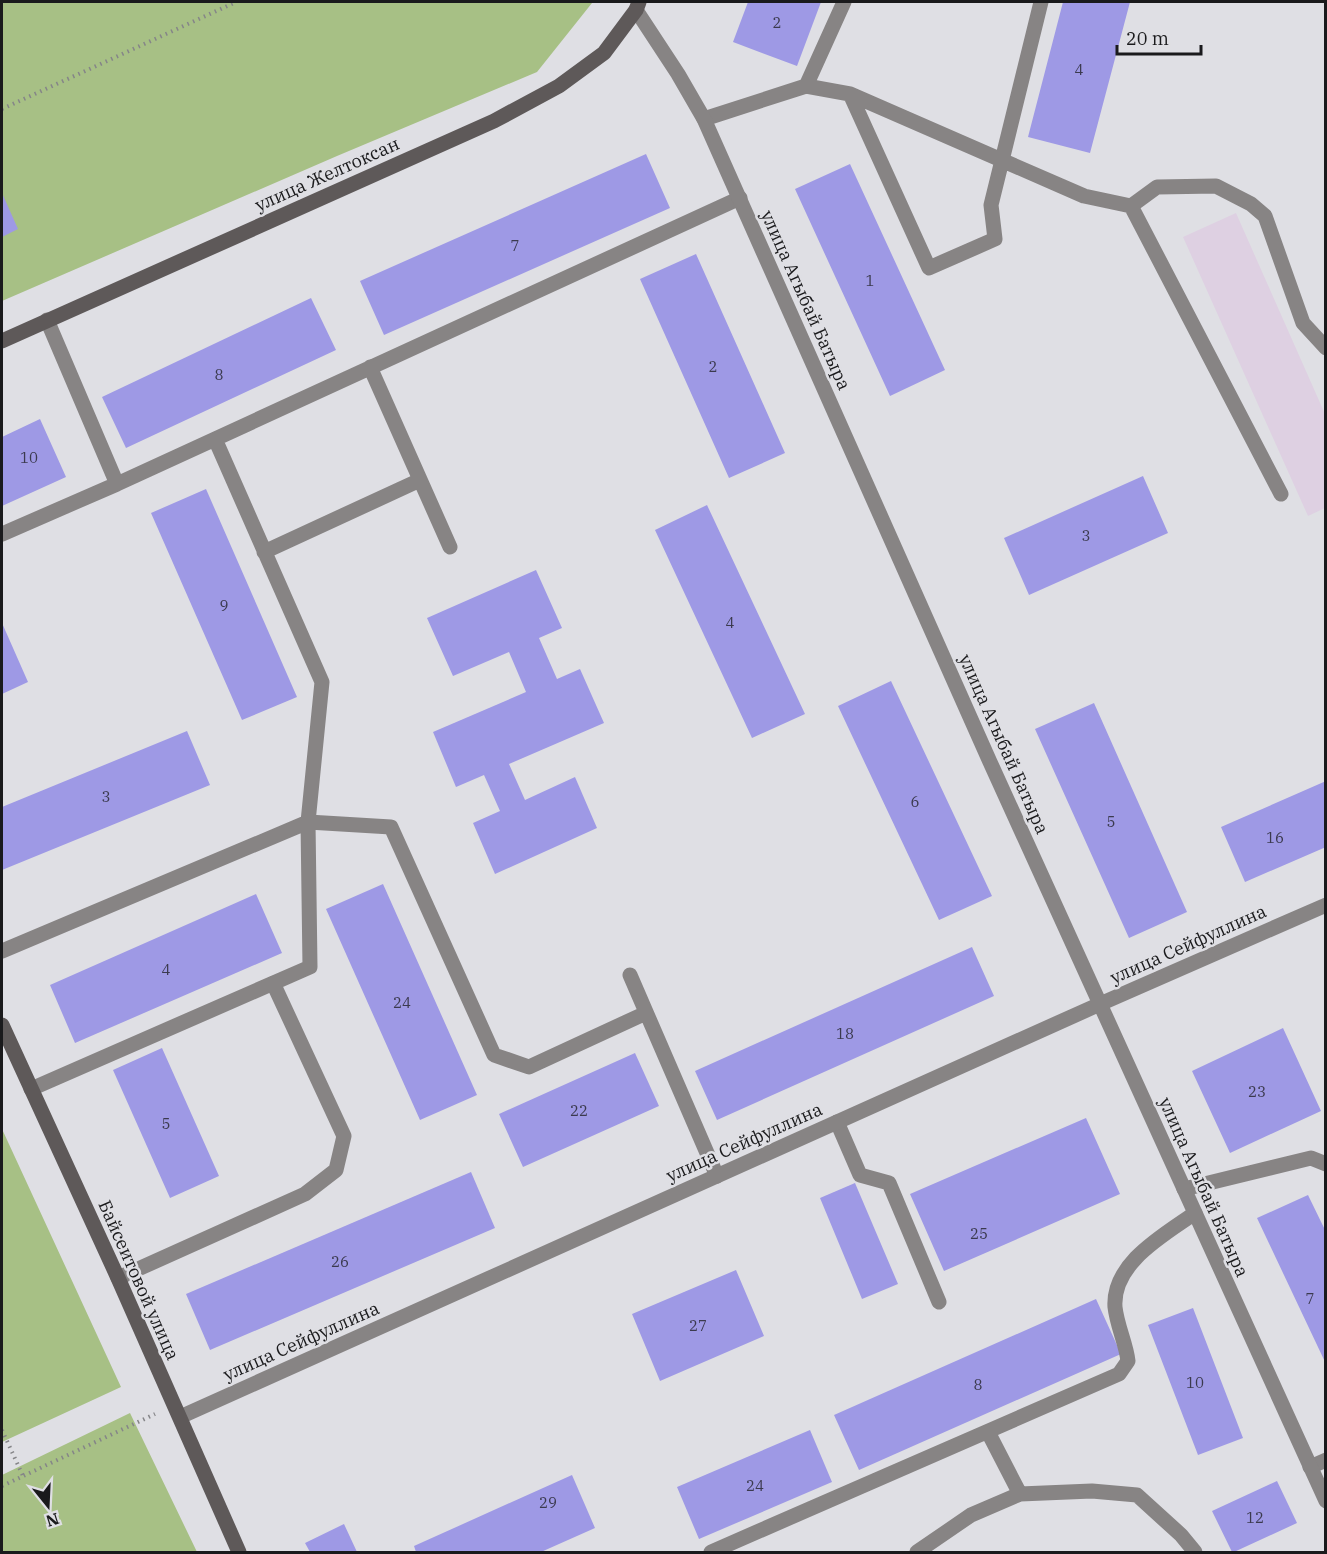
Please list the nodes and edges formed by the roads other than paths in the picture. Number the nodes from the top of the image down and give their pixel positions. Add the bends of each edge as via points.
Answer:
1 (844, 2) edge
2 (1041, 2) edge
3 (637, 6) edge
4 (806, 86) junction
5 (850, 94) junction
6 (704, 119) junction
7 (1002, 159) junction
8 (740, 198) junction
9 (1131, 206) junction
10 (47, 320) junction
11 (2, 341) edge
12 (1326, 348) edge
13 (370, 367) junction
14 (215, 439) junction
15 (420, 480) junction
16 (117, 484) junction
17 (1281, 494) dead end
18 (2, 534) edge
19 (450, 548) dead end
20 (264, 552) junction
21 (308, 822) junction
22 (1326, 905) edge
23 (2, 951) edge
24 (630, 975) dead end
25 (273, 983) junction
26 (1100, 1004) junction
27 (646, 1013) junction
28 (2, 1024) edge
29 (31, 1089) junction
30 (837, 1122) junction
31 (1326, 1164) edge
32 (717, 1176) junction
33 (1184, 1190) junction
34 (1195, 1213) junction
35 (118, 1278) junction
36 (939, 1302) dead end
37 (177, 1411) junction
38 (988, 1432) junction
39 (1326, 1460) edge
40 (1310, 1467) junction
41 (1020, 1494) junction
42 (1326, 1501) edge
43 (239, 1552) edge
44 (711, 1552) edge
45 (917, 1552) edge
46 (1195, 1552) edge

1 - 4 street
2 - 7 street
3 - 6 street, улица Агыбай Батыра
3 - 10 street, улица Желтоксан via 604,53 559,86 494,121
4 - 5 street
4 - 6 street
5 - 7 street
5 - 7 street via 929,268 995,238 991,205
6 - 8 street, улица Агыбай Батыра
7 - 9 street via 1084,196
8 - 13 street
8 - 26 street, улица Агыбай Батыра
9 - 12 street via 1157,187 1216,186 1251,204 1265,216 1303,323
9 - 17 street
10 - 11 street, улица Желтоксан
10 - 16 street
13 - 14 street
13 - 15 street
14 - 16 street
14 - 20 street
15 - 19 street
15 - 20 street
16 - 18 street
20 - 21 street via 322,682
21 - 23 street
21 - 25 street via 310,967
21 - 27 street via 391,827 494,1055 529,1067
22 - 26 street, улица Сейфуллина
24 - 27 street
25 - 29 street
25 - 35 street via 344,1136 336,1170 305,1194
26 - 30 street, улица Сейфуллина
26 - 33 street, улица Агыбай Батыра
27 - 32 street
28 - 29 street, Байсеитовой улица
29 - 35 street, Байсеитовой улица
30 - 32 street, улица Сейфуллина
30 - 36 street via 860,1175 889,1183
31 - 33 street via 1311,1158
32 - 37 street, улица Сейфуллина
33 - 34 street, улица Агыбай Батыра
34 - 38 street via 1143,1251 1123,1276 1115,1309 1128,1361 1119,1374
34 - 40 street, улица Агыбай Батыра
35 - 37 street, Байсеитовой улица
37 - 43 street, Байсеитовой улица
38 - 41 street
38 - 44 street
39 - 40 street
40 - 42 street, улица Агыбай Батыра
41 - 45 street via 971,1515
41 - 46 street via 1092,1491 1137,1495 1182,1535

